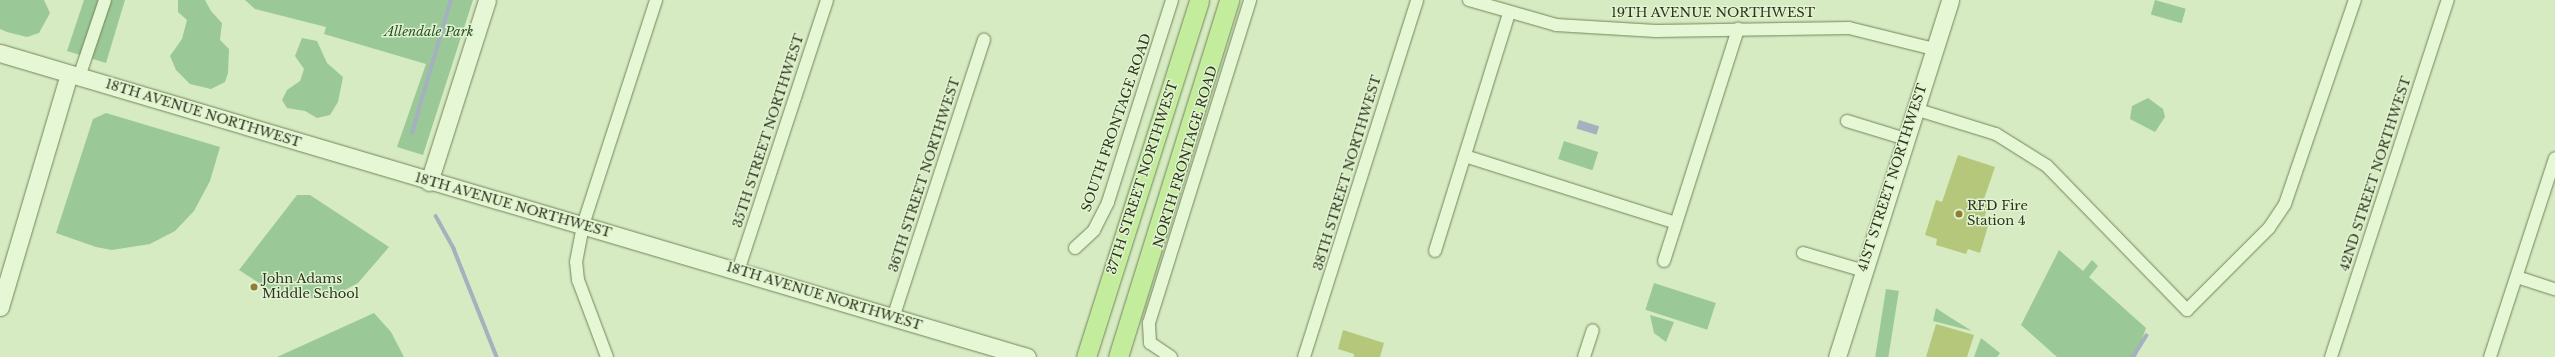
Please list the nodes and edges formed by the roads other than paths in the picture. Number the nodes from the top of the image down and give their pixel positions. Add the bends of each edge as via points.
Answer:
1 (105, 0) edge
2 (487, 0) edge
3 (656, 0) edge
4 (827, 0) edge
5 (1172, 0) edge
6 (1199, 0) edge
7 (1228, 0) edge
8 (1250, 0) edge
9 (1417, 0) edge
10 (1469, 0) edge
11 (1950, 0) edge
12 (2355, 0) edge
13 (2448, 0) edge
14 (1509, 13) junction
15 (1738, 29) junction
16 (984, 40) dead end
17 (1934, 49) junction
18 (0, 53) edge
19 (74, 76) junction
20 (1915, 109) junction
21 (1847, 121) dead end
22 (1906, 139) junction
23 (1465, 156) junction
24 (2555, 158) edge
25 (429, 182) junction
26 (1676, 223) junction
27 (583, 225) junction
28 (1075, 248) dead end
29 (1435, 251) dead end
30 (1803, 253) dead end
31 (1664, 261) dead end
32 (738, 271) junction
33 (1864, 272) junction
34 (2517, 277) junction
35 (2, 289) edge
36 (2555, 289) edge
37 (0, 307) edge
38 (893, 318) junction
39 (1593, 330) dead end
40 (1305, 355) edge
41 (607, 357) edge
42 (1027, 357) edge
43 (1086, 357) edge
44 (1118, 357) edge
45 (1171, 357) edge
46 (1584, 357) edge
47 (1837, 357) edge
48 (2331, 357) edge
49 (2490, 357) edge

1 - 19 street
2 - 25 main road
3 - 27 street
4 - 32 street, 35TH STREET NORTHWEST
5 - 28 street, SOUTH FRONTAGE ROAD via 1108,202 1094,230
6 - 43 main road, 37TH STREET NORTHWEST
7 - 44 main road
8 - 45 street, NORTH FRONTAGE ROAD via 1149,323 1150,343 1156,350
9 - 40 street, 38TH STREET NORTHWEST
10 - 14 street, 19TH AVENUE NORTHWEST
11 - 17 main road, 41ST STREET NORTHWEST
12 - 20 street via 2311,134 2281,210 2269,228 2187,310 2047,166 1996,134
13 - 48 street, 42ND STREET NORTHWEST
14 - 15 street, 19TH AVENUE NORTHWEST via 1569,26 1656,31
14 - 23 street
15 - 17 street, 19TH AVENUE NORTHWEST via 1849,28
15 - 26 street
16 - 38 street, 36TH STREET NORTHWEST
17 - 20 main road, 41ST STREET NORTHWEST
18 - 19 main road, 18TH AVENUE NORTHWEST
19 - 25 main road, 18TH AVENUE NORTHWEST
19 - 35 main road
20 - 22 main road, 41ST STREET NORTHWEST
21 - 22 street
22 - 33 main road, 41ST STREET NORTHWEST
23 - 26 street
23 - 29 street
24 - 34 street
25 - 27 main road, 18TH AVENUE NORTHWEST
26 - 31 street
27 - 32 main road, 18TH AVENUE NORTHWEST
27 - 41 street via 576,271
30 - 33 street
32 - 38 main road, 18TH AVENUE NORTHWEST
33 - 47 main road, 41ST STREET NORTHWEST
34 - 36 street
34 - 49 street
35 - 37 main road
38 - 42 main road, 18TH AVENUE NORTHWEST
39 - 46 street

